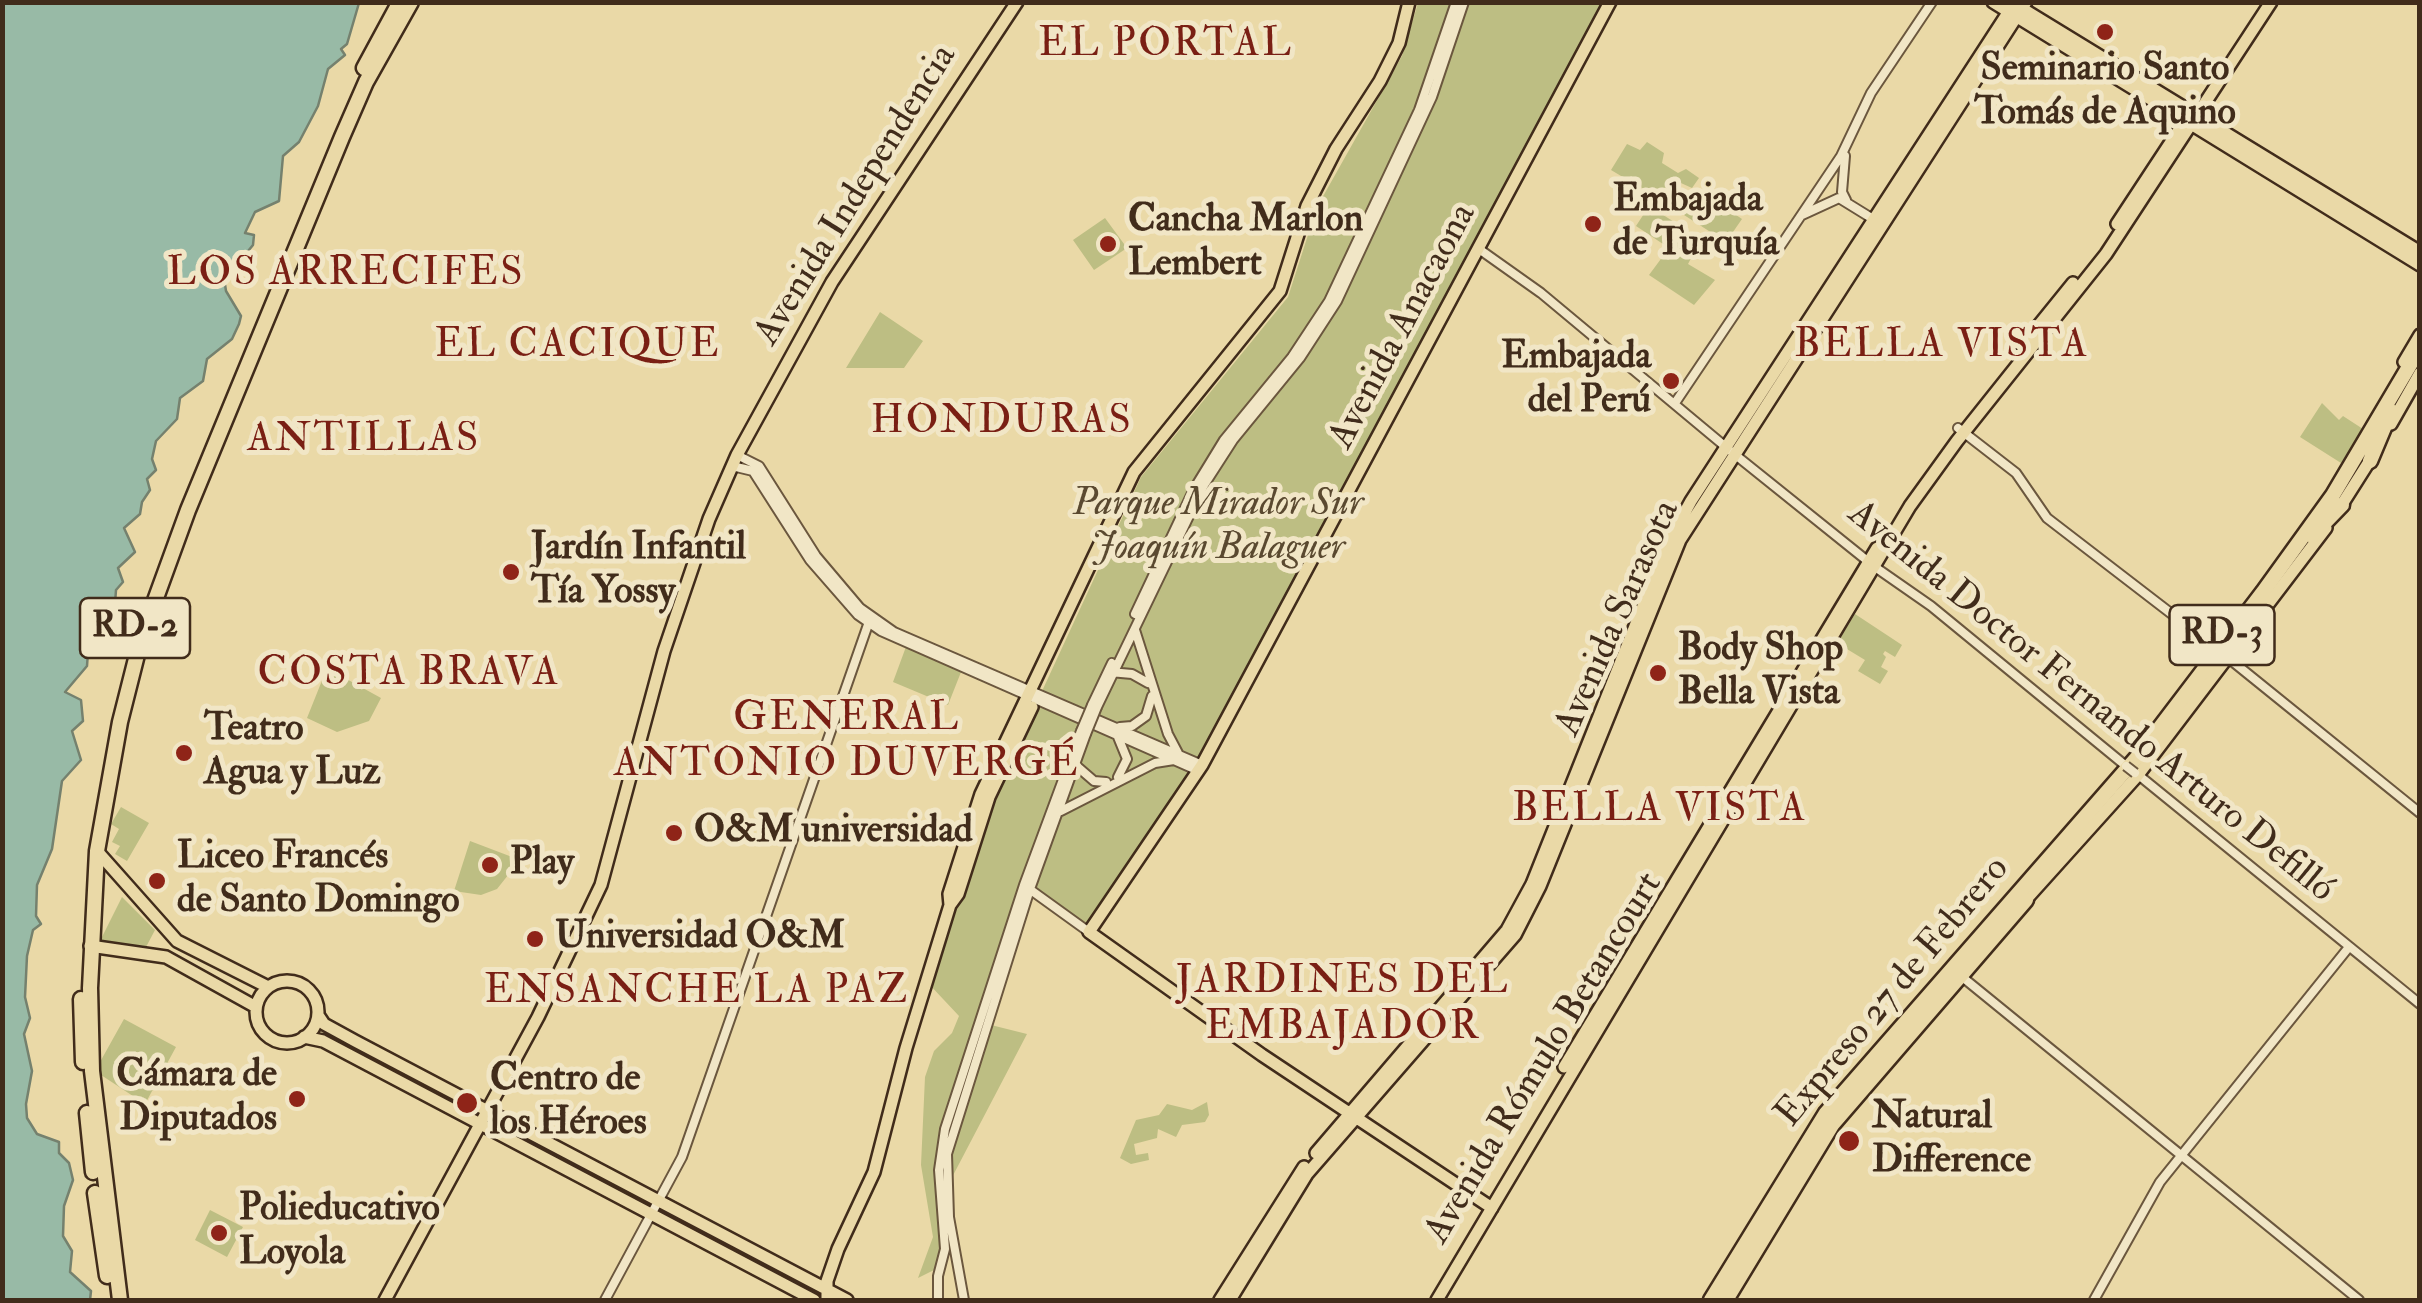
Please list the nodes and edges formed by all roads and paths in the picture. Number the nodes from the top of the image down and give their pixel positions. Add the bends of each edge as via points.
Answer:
1 (400, 2) edge
2 (411, 2) edge
3 (1009, 2) edge
4 (1017, 2) edge
5 (1412, 2) edge
6 (1456, 2) edge
7 (1464, 2) edge
8 (1610, 2) edge
9 (1932, 2) edge
10 (1993, 2) edge
11 (2262, 2) edge
12 (2271, 2) edge
13 (2017, 7) edge
14 (978, 55) junction
15 (2191, 119) junction
16 (1848, 145) junction
17 (1388, 184) junction
18 (1846, 200) junction
19 (1802, 215) junction
20 (1873, 220) junction
21 (1479, 249) junction
22 (2420, 252) edge
23 (2420, 265) edge
24 (2420, 335) edge
25 (2420, 348) edge
26 (2420, 358) edge
27 (2420, 373) edge
28 (1675, 403) junction
29 (2390, 405) junction
30 (1961, 430) junction
31 (1730, 450) junction
32 (2350, 457) junction
33 (734, 461) junction
34 (2370, 461) junction
35 (2326, 497) junction
36 (2342, 505) junction
37 (2305, 540) junction
38 (1872, 564) junction
39 (872, 619) junction
40 (1136, 625) junction
41 (2215, 647) junction
42 (2228, 658) junction
43 (1111, 672) junction
44 (1152, 686) junction
45 (1033, 695) junction
46 (1116, 730) junction
47 (1181, 758) junction
48 (1071, 762) junction
49 (2125, 765) junction
50 (1201, 768) junction
51 (2137, 774) junction
52 (1114, 782) junction
53 (2112, 793) junction
54 (2420, 813) edge
55 (1053, 823) junction
56 (98, 851) junction
57 (1027, 887) junction
58 (2021, 906) junction
59 (1997, 915) junction
60 (1089, 932) junction
61 (90, 946) junction
62 (2348, 946) junction
63 (1961, 976) junction
64 (268, 988) junction
65 (990, 1002) junction
66 (2420, 1004) edge
67 (256, 1007) junction
68 (318, 1015) junction
69 (304, 1037) junction
70 (488, 1109) junction
71 (1352, 1117) junction
72 (481, 1123) junction
73 (2180, 1156) junction
74 (659, 1200) junction
75 (1490, 1206) junction
76 (652, 1214) junction
77 (961, 1273) junction
78 (938, 1276) junction
79 (826, 1295) edge
80 (110, 1300) edge
81 (122, 1300) edge
82 (386, 1300) edge
83 (605, 1300) edge
84 (814, 1300) edge
85 (847, 1300) edge
86 (938, 1300) edge
87 (964, 1300) edge
88 (1220, 1300) edge
89 (1230, 1300) edge
90 (1434, 1300) edge
91 (1715, 1300) edge
92 (2094, 1300) edge
93 (2359, 1300) edge

1 - 80 highway, RD-2 via 334,132 196,468 115,703 93,814 81,974 89,1136
2 - 56 highway, RD-2 via 342,136 174,547 123,709
3 - 14 main road, Avenida Independencia
4 - 14 main road, Avenida Independencia
5 - 45 main road via 1380,80 1307,206 1280,291 1134,472
6 - 17 street
7 - 17 street via 1432,98
8 - 21 main road, Avenida Anacaona
9 - 16 street via 1871,92
10 - 13 main road
11 - 15 main road, Avenida Rómulo Betancourt
12 - 15 main road, Avenida Rómulo Betancourt
13 - 15 main road
13 - 20 main road, Avenida Sarasota
13 - 31 main road, Avenida Sarasota
14 - 33 main road, Avenida Independencia via 832,282
15 - 22 main road
15 - 23 main road
15 - 30 main road, Avenida Rómulo Betancourt
16 - 18 street
16 - 19 street
17 - 40 street via 1324,323 1211,474
17 - 43 street via 1318,321 1194,489
18 - 19 street via 1833,199
18 - 20 street
19 - 28 street
20 - 31 main road, Avenida Sarasota
21 - 28 street, Avenida Doctor Fernando Arturo Defilló
21 - 50 main road, Avenida Anacaona
24 - 32 main road, RD-3
25 - 29 highway, RD-3
26 - 29 highway, RD-3
27 - 34 main road, RD-3
28 - 31 street, Avenida Doctor Fernando Arturo Defilló
29 - 32 highway
29 - 34 highway
29 - 37 highway, RD-3
30 - 38 main road, Avenida Rómulo Betancourt via 1916,484
30 - 41 street via 2016,473 2047,518
31 - 38 street, Avenida Doctor Fernando Arturo Defilló
31 - 71 main road, Avenida Sarasota via 1669,541 1513,919
32 - 35 main road, RD-3
33 - 39 street via 759,466 816,556
33 - 70 main road, Avenida Independencia via 664,651 601,885
34 - 36 main road, RD-3
35 - 37 highway
35 - 41 main road, RD-3
36 - 37 highway
36 - 42 main road, RD-3
37 - 53 highway, RD-3
38 - 49 street, Avenida Doctor Fernando Arturo Defilló
38 - 75 main road, Avenida Rómulo Betancourt via 1602,1000
39 - 45 street
39 - 74 street via 682,1157
40 - 43 street
40 - 44 street via 1134,638
41 - 42 street, bridge
41 - 49 main road, RD-3
42 - 51 main road, RD-3
42 - 54 street
43 - 44 street
43 - 48 street, bridge
44 - 46 street via 1146,716
44 - 47 street
45 - 46 street
45 - 79 main road via 981,794 874,1172 838,1249
46 - 47 street
46 - 52 street via 1128,759
47 - 50 street
47 - 52 street
48 - 52 street via 1094,781
48 - 55 street
48 - 57 street
49 - 51 street, Avenida Doctor Fernando Arturo Defilló, bridge
49 - 59 main road, RD-3
50 - 60 main road, Avenida Anacaona
51 - 58 main road, RD-3
51 - 62 street, Avenida Doctor Fernando Arturo Defilló
52 - 55 street via 1064,807
53 - 58 highway, Expreso 27 de Febrero / RD-3
53 - 59 highway, Expreso 27 de Febrero / RD-3
55 - 57 street
56 - 61 highway, RD-2
56 - 64 main road via 177,941
57 - 60 street
57 - 65 street
58 - 63 highway, Expreso 27 de Febrero / RD-3
59 - 91 highway, Expreso 27 de Febrero / RD-3 via 1826,1114
60 - 71 main road
61 - 67 main road via 166,956
61 - 81 highway, RD-2 via 92,1071
62 - 66 street, Avenida Doctor Fernando Arturo Defilló
62 - 73 street
63 - 73 street
63 - 91 highway, Expreso 27 de Febrero / RD-3 via 1832,1125
64 - 67 main road
64 - 68 main road via 282,981 305,986
65 - 77 street via 947,1154 948,1217
65 - 78 street via 940,1152 946,1240
67 - 69 main road via 268,1036 290,1042
68 - 69 main road
68 - 70 main road
69 - 72 main road
70 - 72 main road, Avenida Independencia
70 - 74 main road
71 - 75 main road
71 - 88 main road, Avenida Sarasota via 1286,1190
71 - 89 main road, Avenida Sarasota via 1307,1174
72 - 76 main road
72 - 82 main road, Avenida Independencia
73 - 92 street
73 - 93 street
74 - 76 street
74 - 79 main road
75 - 90 main road, Avenida Rómulo Betancourt
76 - 83 street
76 - 84 main road
77 - 78 street via 948,1266
77 - 87 street
78 - 86 street
79 - 85 main road

